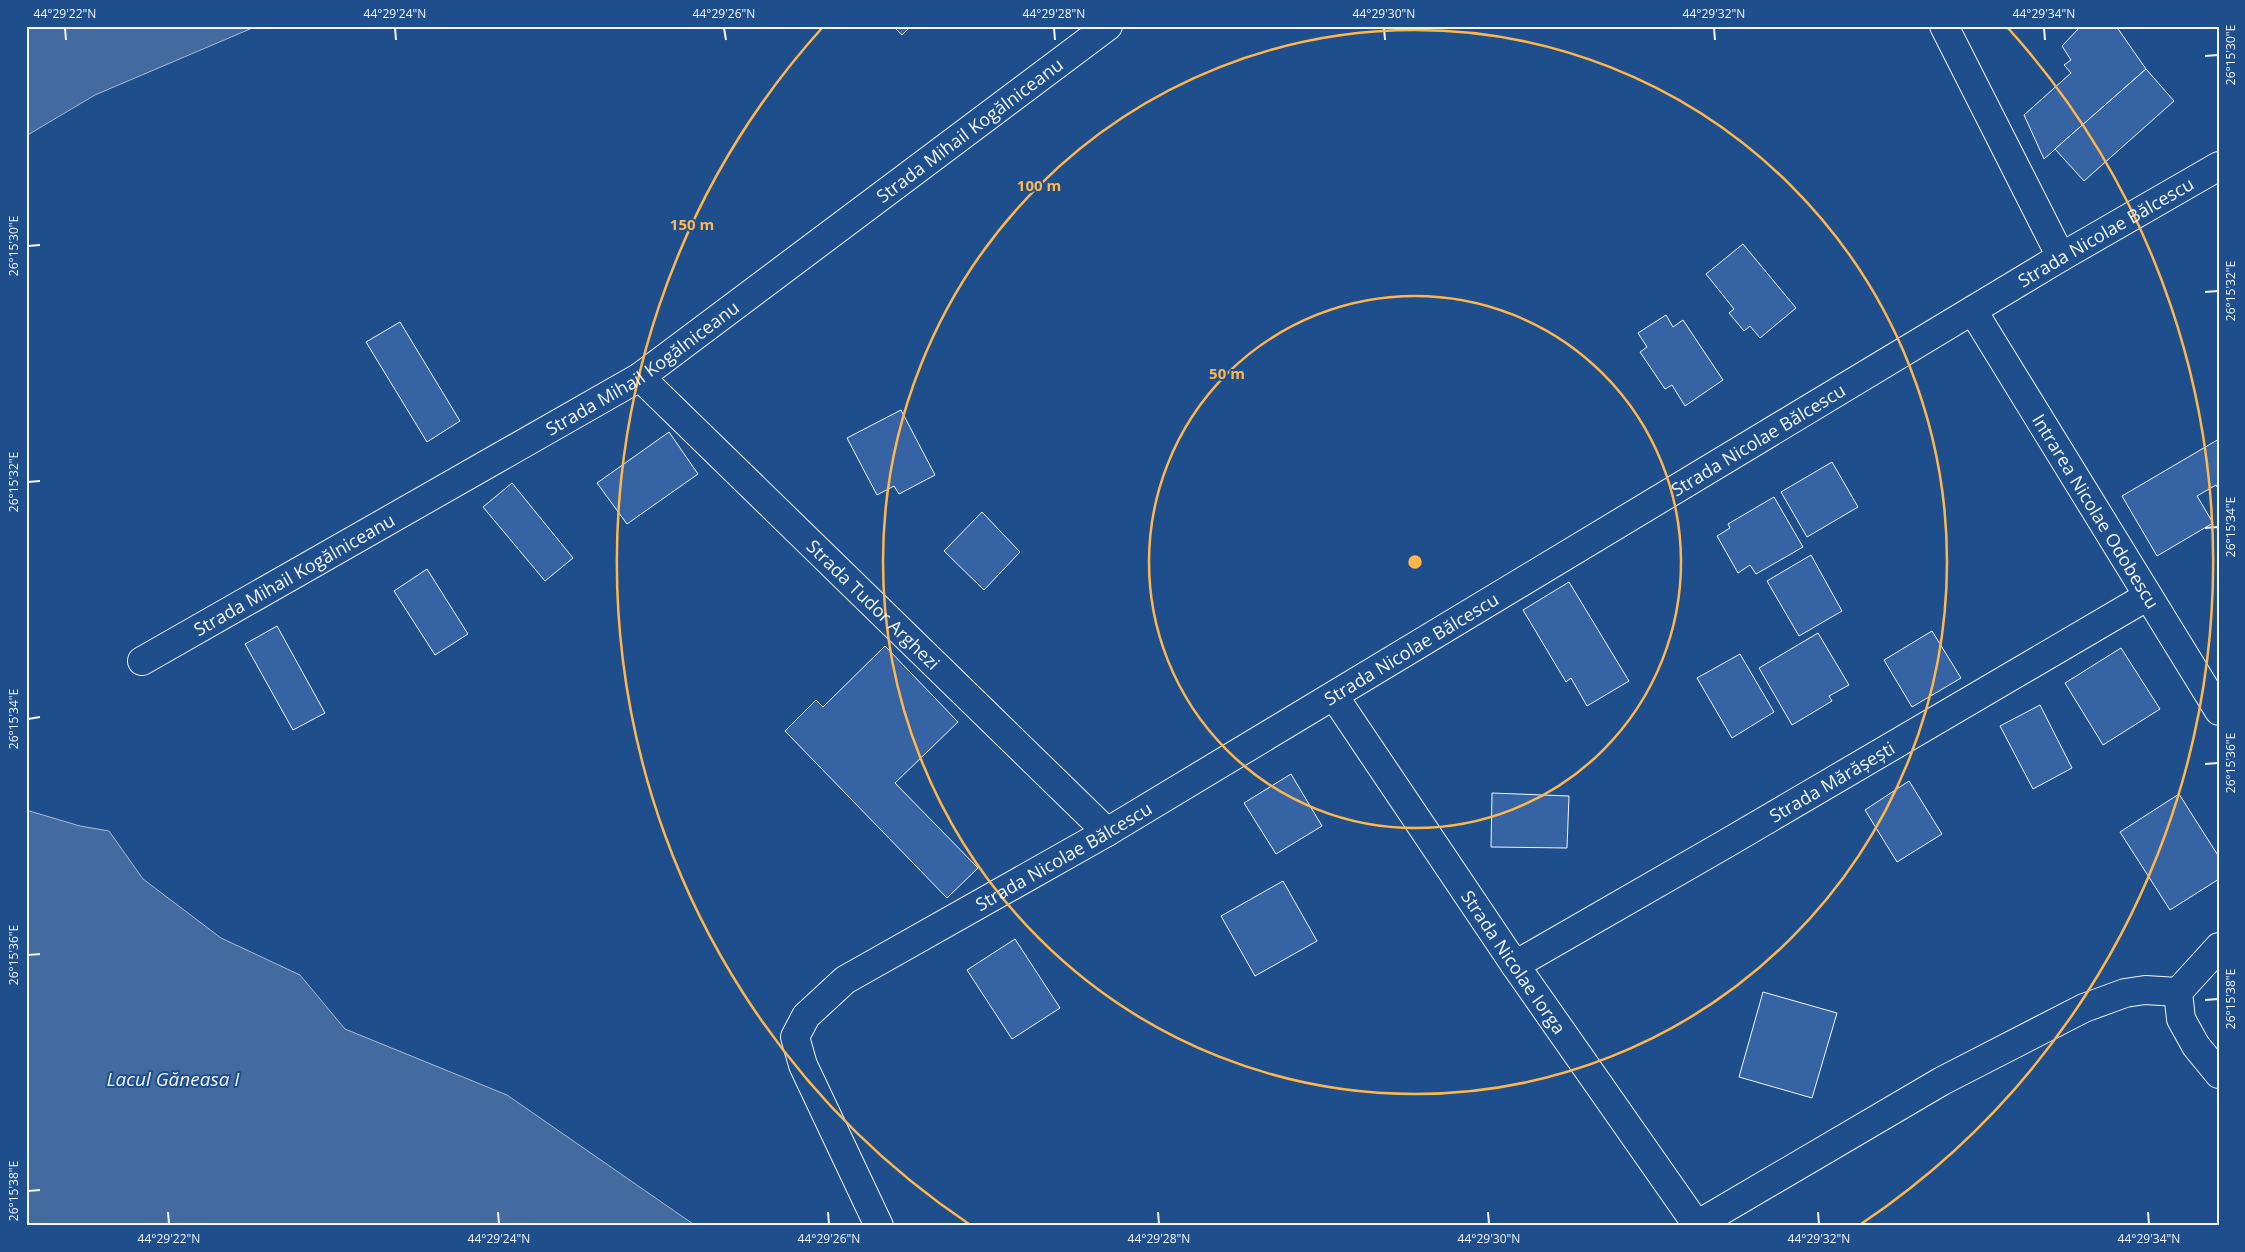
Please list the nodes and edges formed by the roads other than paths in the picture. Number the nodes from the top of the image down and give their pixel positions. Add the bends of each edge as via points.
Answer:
1 (1108, 26) edge
2 (1944, 26) edge
3 (2219, 166) edge
4 (2061, 257) junction
5 (1973, 311) junction
6 (640, 377) junction
7 (2148, 596) junction
8 (142, 661) dead end
9 (1334, 696) junction
10 (2219, 711) edge
11 (1107, 832) junction
12 (2219, 947) edge
13 (1515, 965) junction
14 (2178, 992) junction
15 (2219, 1074) edge
16 (1696, 1225) edge
17 (879, 1226) edge

1 - 6 street, Strada Mihail Kogălniceanu
2 - 4 street
3 - 4 street, Strada Nicolae Bălcescu
4 - 5 street, Strada Nicolae Bălcescu
5 - 7 street, Intrarea Nicolae Odobescu
5 - 9 street, Strada Nicolae Bălcescu
6 - 8 street, Strada Mihail Kogălniceanu
6 - 11 street, Strada Tudor Arghezi
7 - 10 street, Intrarea Nicolae Odobescu
7 - 13 street, Strada Mărășești
9 - 11 street, Strada Nicolae Bălcescu
9 - 13 street, Strada Nicolae Iorga
11 - 17 street, Strada Nicolae Bălcescu via 845,980 806,1016 795,1037 803,1065
12 - 14 street
13 - 16 street, Strada Nicolae Iorga
14 - 15 street via 2181,1019 2196,1046
14 - 16 street via 2145,990 2125,993 2084,1008 1942,1081

